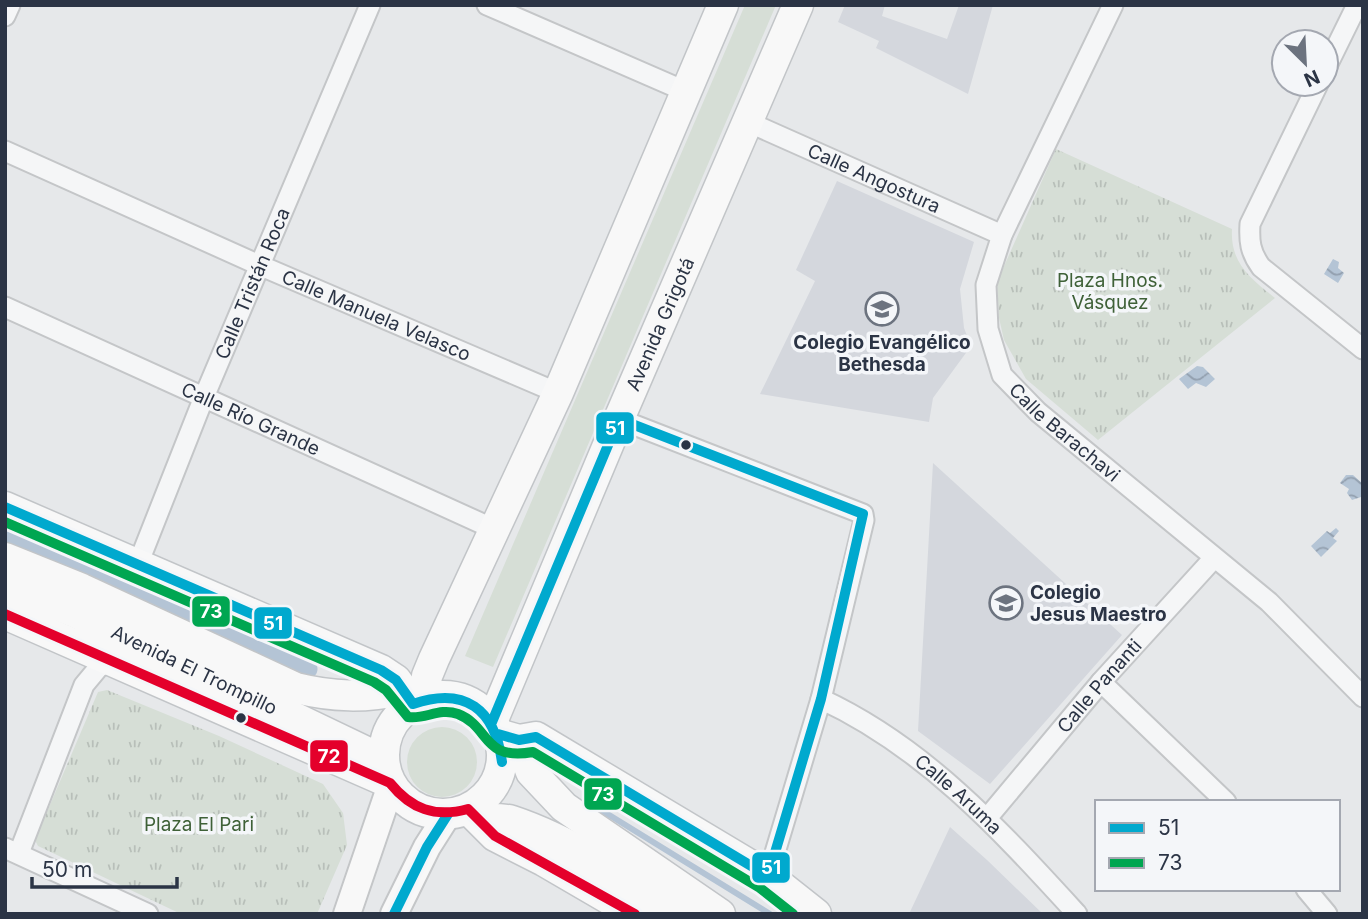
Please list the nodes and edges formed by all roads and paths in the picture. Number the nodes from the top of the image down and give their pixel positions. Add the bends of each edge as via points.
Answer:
1 (10, 5) edge
2 (370, 5) edge
3 (486, 5) edge
4 (723, 5) edge
5 (798, 5) edge
6 (1113, 5) edge
7 (1356, 6) edge
8 (5, 16) edge
9 (1340, 39) edge
10 (687, 92) junction
11 (1311, 98) edge
12 (748, 122) junction
13 (5, 150) edge
14 (1002, 235) junction
15 (259, 265) junction
16 (5, 307) edge
17 (1363, 349) edge
18 (558, 393) junction
19 (204, 397) junction
20 (619, 419) junction
21 (5, 507) edge
22 (496, 530) junction
23 (5, 558) edge
24 (1214, 558) junction
25 (138, 564) junction
26 (5, 584) edge
27 (5, 614) edge
28 (112, 661) junction
29 (1101, 682) junction
30 (1363, 696) edge
31 (413, 698) junction
32 (821, 699) junction
33 (503, 732) junction
34 (388, 776) junction
35 (1224, 800) edge
36 (465, 814) junction
37 (988, 817) junction
38 (12, 850) edge
39 (768, 876) junction
40 (1308, 891) edge
41 (148, 914) edge
42 (347, 914) edge
43 (394, 914) edge
44 (635, 914) edge
45 (678, 914) edge
46 (720, 914) edge
47 (816, 914) edge
48 (1077, 914) edge
49 (1327, 914) edge

1 - 8 street
2 - 15 street, Calle Tristán Roca
3 - 10 street
4 - 10 main road
5 - 12 main road, Avenida Grigotá
6 - 14 street, Calle Barachavi
7 - 9 street
10 - 18 main road
11 - 17 street via 1250,223 1253,256
12 - 14 street, Calle Angostura
12 - 20 main road, Avenida Grigotá
13 - 15 street, Calle Manuela Velasco
14 - 24 street, Calle Barachavi via 986,285 988,329 1002,375 1038,412
15 - 18 street, Calle Manuela Velasco
15 - 19 street, Calle Tristán Roca
16 - 19 street, Calle Río Grande
18 - 22 main road
19 - 22 street, Calle Río Grande
19 - 25 street, Calle Tristán Roca
20 - 32 street via 863,514
20 - 33 main road, Avenida Grigotá
21 - 25 main road
22 - 31 main road
23 - 31 main road, Avenida El Trompillo via 296,688 328,696
24 - 29 street, Calle Pananti
24 - 30 street, Calle Barachavi via 1269,602
25 - 31 main road via 381,670
26 - 34 main road, Avenida El Trompillo via 72,611
27 - 28 main road, Avenida El Trompillo
28 - 34 main road, Avenida El Trompillo
28 - 38 street via 99,667 84,685
29 - 35 street
29 - 37 street, Calle Pananti
31 - 33 main road via 462,699
31 - 34 main road via 389,730
32 - 37 street, Calle Aruma via 864,719
32 - 39 street
33 - 36 main road via 499,774 487,794
33 - 39 main road via 536,737
33 - 46 main road via 531,772 565,807
34 - 36 main road via 415,808
34 - 42 main road
36 - 43 main road via 427,847
36 - 44 main road via 495,836
36 - 45 main road via 510,820 550,838 594,860
37 - 48 street, Calle Aruma
38 - 41 street
39 - 47 main road
40 - 49 street

